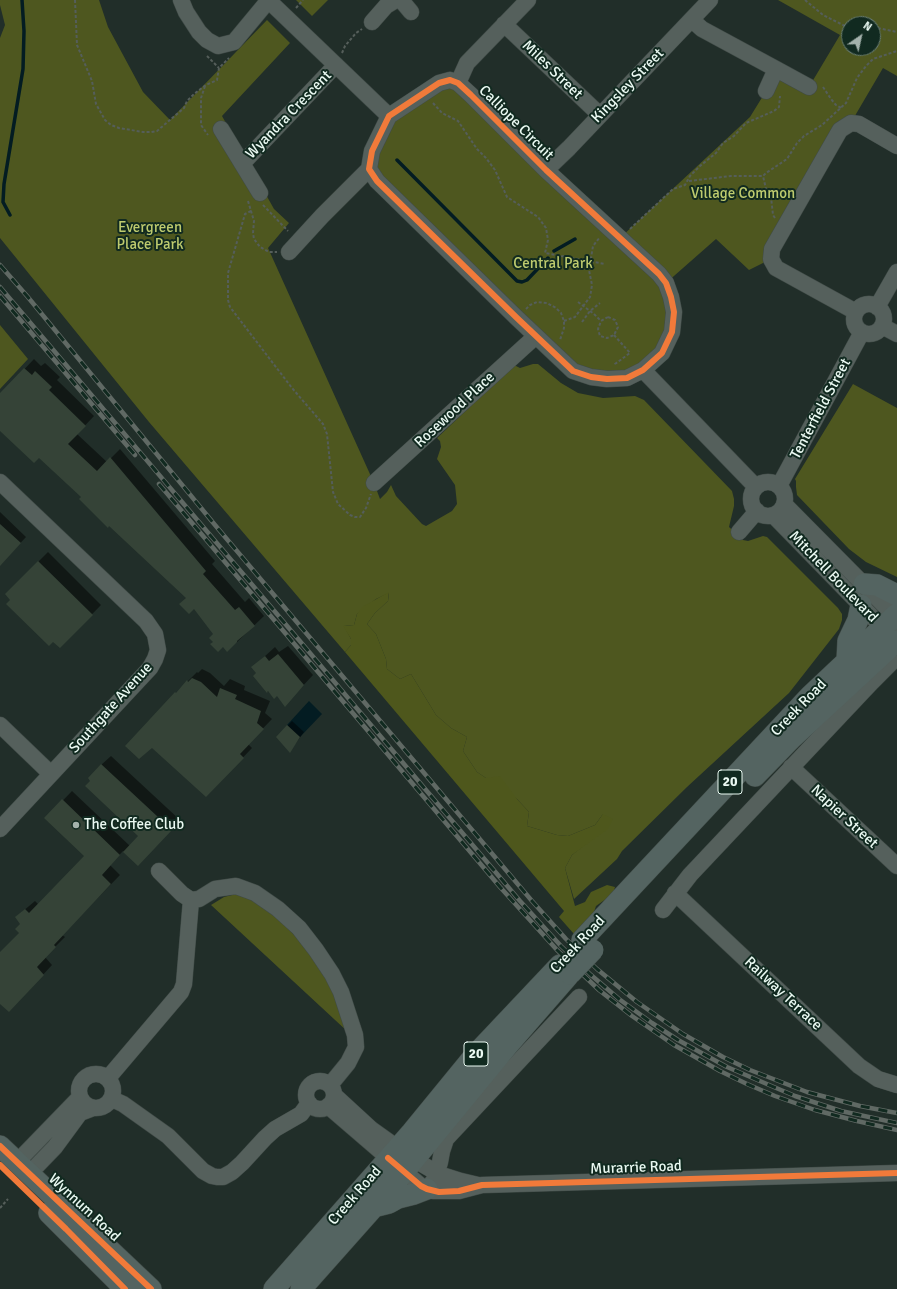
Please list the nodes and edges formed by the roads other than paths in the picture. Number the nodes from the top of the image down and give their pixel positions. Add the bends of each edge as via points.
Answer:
1 (181, 0) edge
2 (396, 0) edge
3 (528, 0) edge
4 (710, 0) edge
5 (268, 1) edge
6 (692, 20) junction
7 (372, 22) road end
8 (504, 24) junction
9 (336, 65) junction
10 (776, 69) junction
11 (458, 83) junction
12 (809, 87) road end
13 (773, 92) road end
14 (600, 115) junction
15 (389, 116) junction
16 (221, 129) dead end
17 (897, 146) edge
18 (242, 164) junction
19 (369, 169) junction
20 (546, 170) junction
21 (260, 193) road end
22 (289, 252) dead end
23 (897, 272) edge
24 (877, 307) junction
25 (856, 312) junction
26 (882, 326) junction
27 (862, 332) junction
28 (897, 334) edge
29 (536, 336) junction
30 (643, 370) junction
31 (0, 482) edge
32 (374, 483) road end
33 (779, 486) junction
34 (756, 487) junction
35 (779, 510) junction
36 (757, 511) junction
37 (739, 532) dead end
38 (864, 584) junction
39 (897, 594) edge
40 (861, 605) junction
41 (894, 626) edge
42 (847, 660) junction
43 (892, 662) dead end
44 (0, 725) edge
45 (791, 767) junction
46 (51, 774) junction
47 (0, 829) edge
48 (897, 866) edge
49 (159, 872) dead end
50 (675, 893) junction
51 (191, 900) junction
52 (663, 910) dead end
53 (588, 945) junction
54 (579, 997) dead end
55 (108, 1078) junction
56 (897, 1085) edge
57 (330, 1095) junction
58 (80, 1098) junction
59 (112, 1099) junction
60 (309, 1103) junction
61 (93, 1108) junction
62 (0, 1146) edge
63 (401, 1159) junction
64 (15, 1167) edge
65 (897, 1173) edge
66 (432, 1181) junction
67 (372, 1208) junction
68 (125, 1289) edge
69 (151, 1289) edge
70 (274, 1289) edge
71 (301, 1289) edge

1 - 5 street, Wyandra Crescent via 199,32 218,46 234,42
2 - 7 street via 386,6
3 - 8 street
4 - 6 street, Kingsley Street
5 - 9 street, Wyandra Crescent
6 - 10 street via 702,29
6 - 14 street, Kingsley Street
8 - 11 street via 467,63
8 - 14 street, Miles Street
9 - 15 street, Wyandra Crescent
9 - 18 street, Wyandra Crescent
10 - 12 street
10 - 13 street
11 - 15 street, Calliope Circuit via 450,80 440,83
11 - 20 street, Calliope Circuit
14 - 20 street, Kingsley Street
15 - 19 street via 372,151
16 - 18 street, Wyandra Crescent
17 - 25 street via 859,124 851,123 840,130 772,249 771,259 776,268
18 - 21 street, Wyandra Crescent
19 - 22 street
19 - 29 street, Calliope Circuit via 377,181
20 - 30 street, Calliope Circuit via 666,283 674,312 672,332 662,353
23 - 24 street
24 - 25 street via 872,304 862,305
24 - 26 street via 883,313
25 - 27 street via 854,321 858,330
26 - 27 street via 876,333
26 - 28 street
27 - 33 street, Tenterfield Street
29 - 30 street, Calliope Circuit via 573,370 591,377 628,378
29 - 32 street, Rosewood Place
30 - 34 street
31 - 46 street, Southgate Avenue via 146,621 157,640 157,654 150,668
33 - 34 street via 765,482
33 - 35 street, Mitchell Boulevard via 785,494
34 - 36 street via 752,497
35 - 36 street via 764,515
35 - 38 street, Mitchell Boulevard
35 - 40 street, Mitchell Boulevard
36 - 37 street
38 - 39 main road via 877,585
38 - 41 street, Mitchell Boulevard
40 - 41 street, Mitchell Boulevard
40 - 42 main road via 858,620 848,641
41 - 42 main road, Creek Road / 20
41 - 53 main road, Creek Road / 20 via 792,738
42 - 53 main road, Creek Road / 20 via 810,696
43 - 45 street
44 - 46 street
45 - 48 street, Napier Street
45 - 50 street
46 - 47 street, Southgate Avenue
49 - 51 street
50 - 52 street
50 - 56 street, Railway Terrace via 859,1066 878,1079
51 - 55 street via 184,984
51 - 57 street via 199,899 215,889 236,886 278,909 299,928 316,950 341,992 355,1036 356,1047
53 - 63 main road, Creek Road / 20 via 475,1055
54 - 66 street via 450,1134
55 - 58 street via 97,1073 86,1076 79,1086
55 - 59 street via 113,1088
57 - 60 street via 320,1108
57 - 60 street via 326,1082 317,1081 310,1086 306,1094
57 - 63 street via 371,1129
58 - 61 street
58 - 64 street
59 - 60 street via 168,1136 203,1170 217,1178 232,1172 275,1129 301,1114
59 - 61 street via 104,1106
61 - 64 street via 80,1113 55,1147
62 - 64 main road, Wynnum Road
63 - 66 street
63 - 67 main road, Creek Road / 20
63 - 70 main road, Creek Road / 20
64 - 68 main road, Wynnum Road via 66,1229
64 - 69 main road, Wynnum Road
65 - 66 street, Murarrie Road via 482,1186 439,1192
66 - 67 main road via 414,1194
67 - 71 main road, Creek Road / 20

